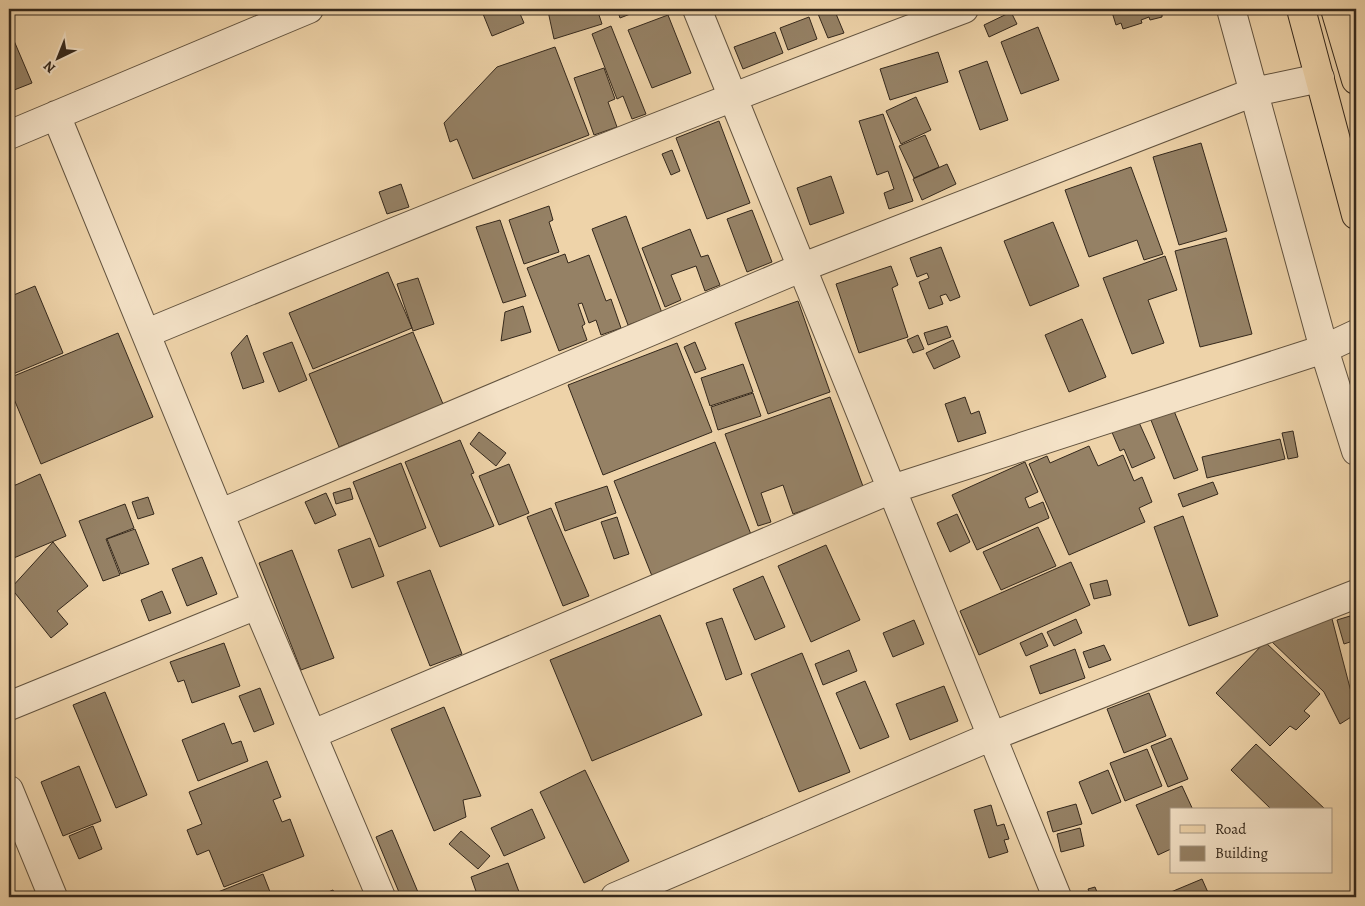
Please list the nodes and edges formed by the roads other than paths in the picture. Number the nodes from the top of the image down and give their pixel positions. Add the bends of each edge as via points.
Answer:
1 (309, 9) edge
2 (697, 9) edge
3 (964, 9) edge
4 (1230, 9) edge
5 (1301, 9) edge
6 (1335, 9) edge
7 (1320, 78) junction
8 (1356, 80) edge
9 (1254, 92) junction
10 (734, 95) junction
11 (56, 115) junction
12 (9, 135) edge
13 (1356, 215) edge
14 (803, 268) junction
15 (147, 333) junction
16 (1356, 334) edge
17 (1324, 349) junction
18 (1356, 452) edge
19 (892, 489) junction
20 (221, 513) junction
21 (1356, 594) edge
22 (258, 605) junction
23 (9, 706) edge
24 (313, 734) junction
25 (990, 737) junction
26 (9, 790) edge
27 (53, 897) edge
28 (381, 897) edge
29 (615, 897) edge
30 (1057, 897) edge

1 - 11 street
2 - 10 street
3 - 10 street
4 - 9 street
5 - 7 main road
6 - 8 main road
7 - 9 street
7 - 13 main road
9 - 14 street
9 - 17 street
10 - 14 street
10 - 15 street
11 - 12 street
11 - 15 street
14 - 19 street
14 - 20 street
15 - 20 street
16 - 17 street
17 - 18 street
17 - 19 street
19 - 24 street
19 - 25 street
20 - 22 street
21 - 25 street
22 - 23 street
22 - 24 street
24 - 28 street
25 - 29 street
25 - 30 street
26 - 27 street

